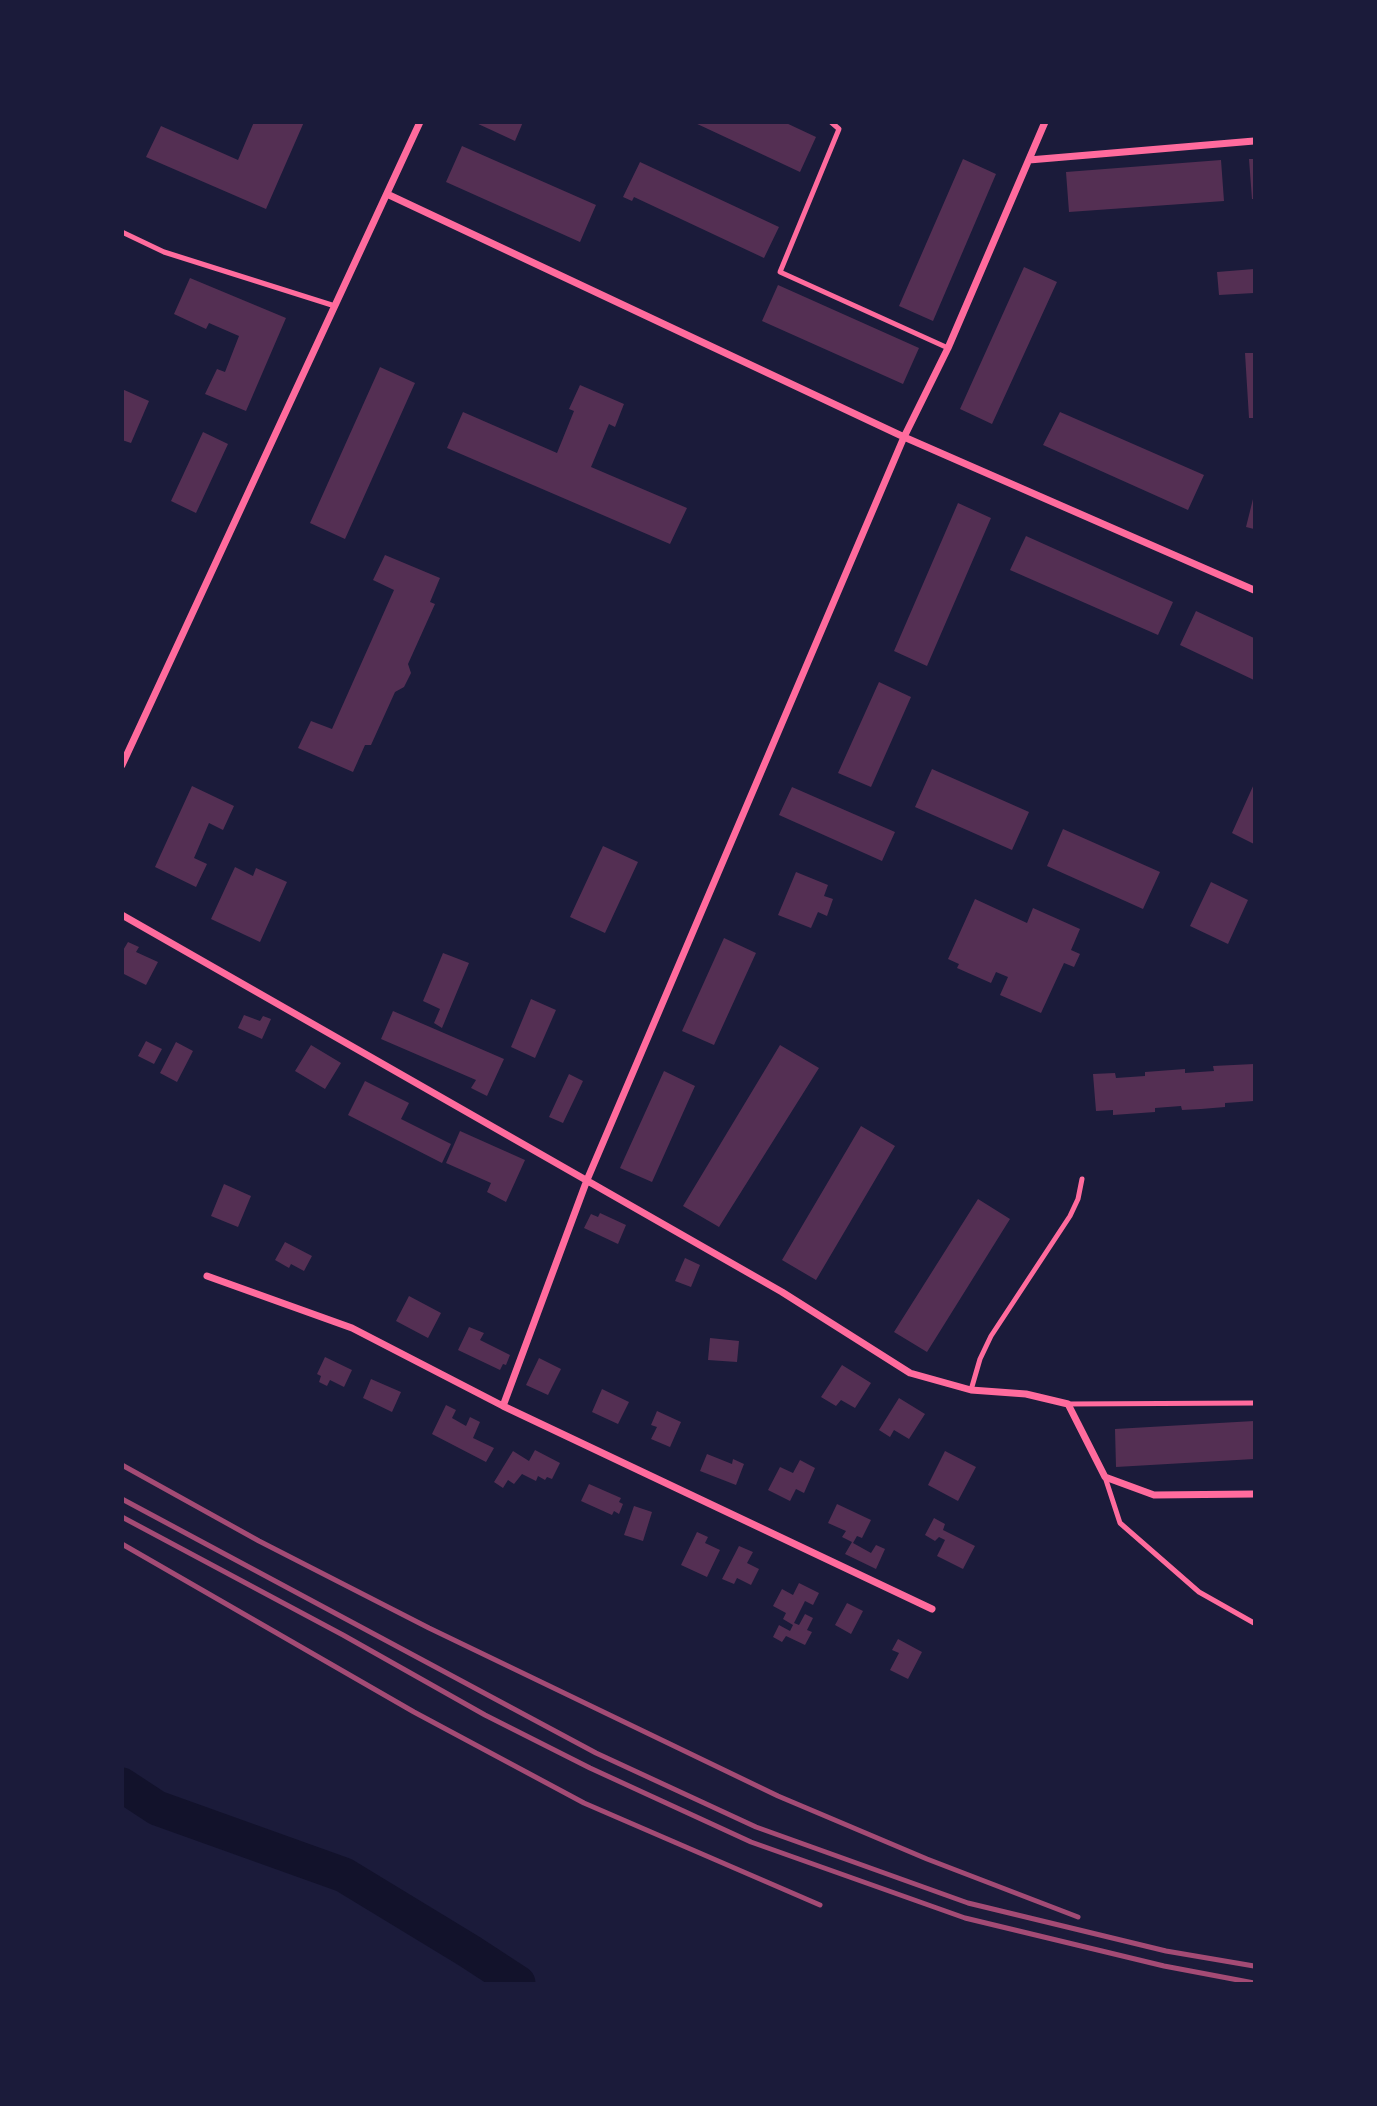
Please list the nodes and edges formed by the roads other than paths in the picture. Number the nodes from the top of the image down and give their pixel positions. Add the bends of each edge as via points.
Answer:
1 (420, 122) edge
2 (831, 122) edge
3 (1045, 122) edge
4 (1255, 141) edge
5 (1029, 160) junction
6 (387, 194) junction
7 (122, 232) edge
8 (335, 306) junction
9 (948, 348) junction
10 (904, 437) junction
11 (1255, 590) edge
12 (125, 755) edge
13 (122, 765) edge
14 (122, 915) edge
15 (1082, 1179) dead end
16 (587, 1180) junction
17 (206, 1276) dead end
18 (971, 1390) junction
19 (1255, 1403) edge
20 (1068, 1404) junction
21 (503, 1406) junction
22 (1105, 1477) junction
23 (1255, 1494) edge
24 (932, 1609) dead end
25 (1255, 1623) edge

1 - 6 street
2 - 9 lane via 839,129 780,272
3 - 5 street
4 - 5 street
5 - 9 street
6 - 8 street
6 - 10 street
7 - 8 lane via 164,252
8 - 12 street
9 - 10 street
10 - 11 street
10 - 16 street
12 - 13 street
14 - 16 street
15 - 18 lane via 1070,1216 991,1336
16 - 18 street via 782,1292 910,1373
16 - 21 street
17 - 21 street via 352,1328
18 - 20 street via 1026,1394
19 - 20 lane
20 - 22 street
21 - 24 street
22 - 23 street via 1154,1495
22 - 25 lane via 1120,1523 1199,1592

